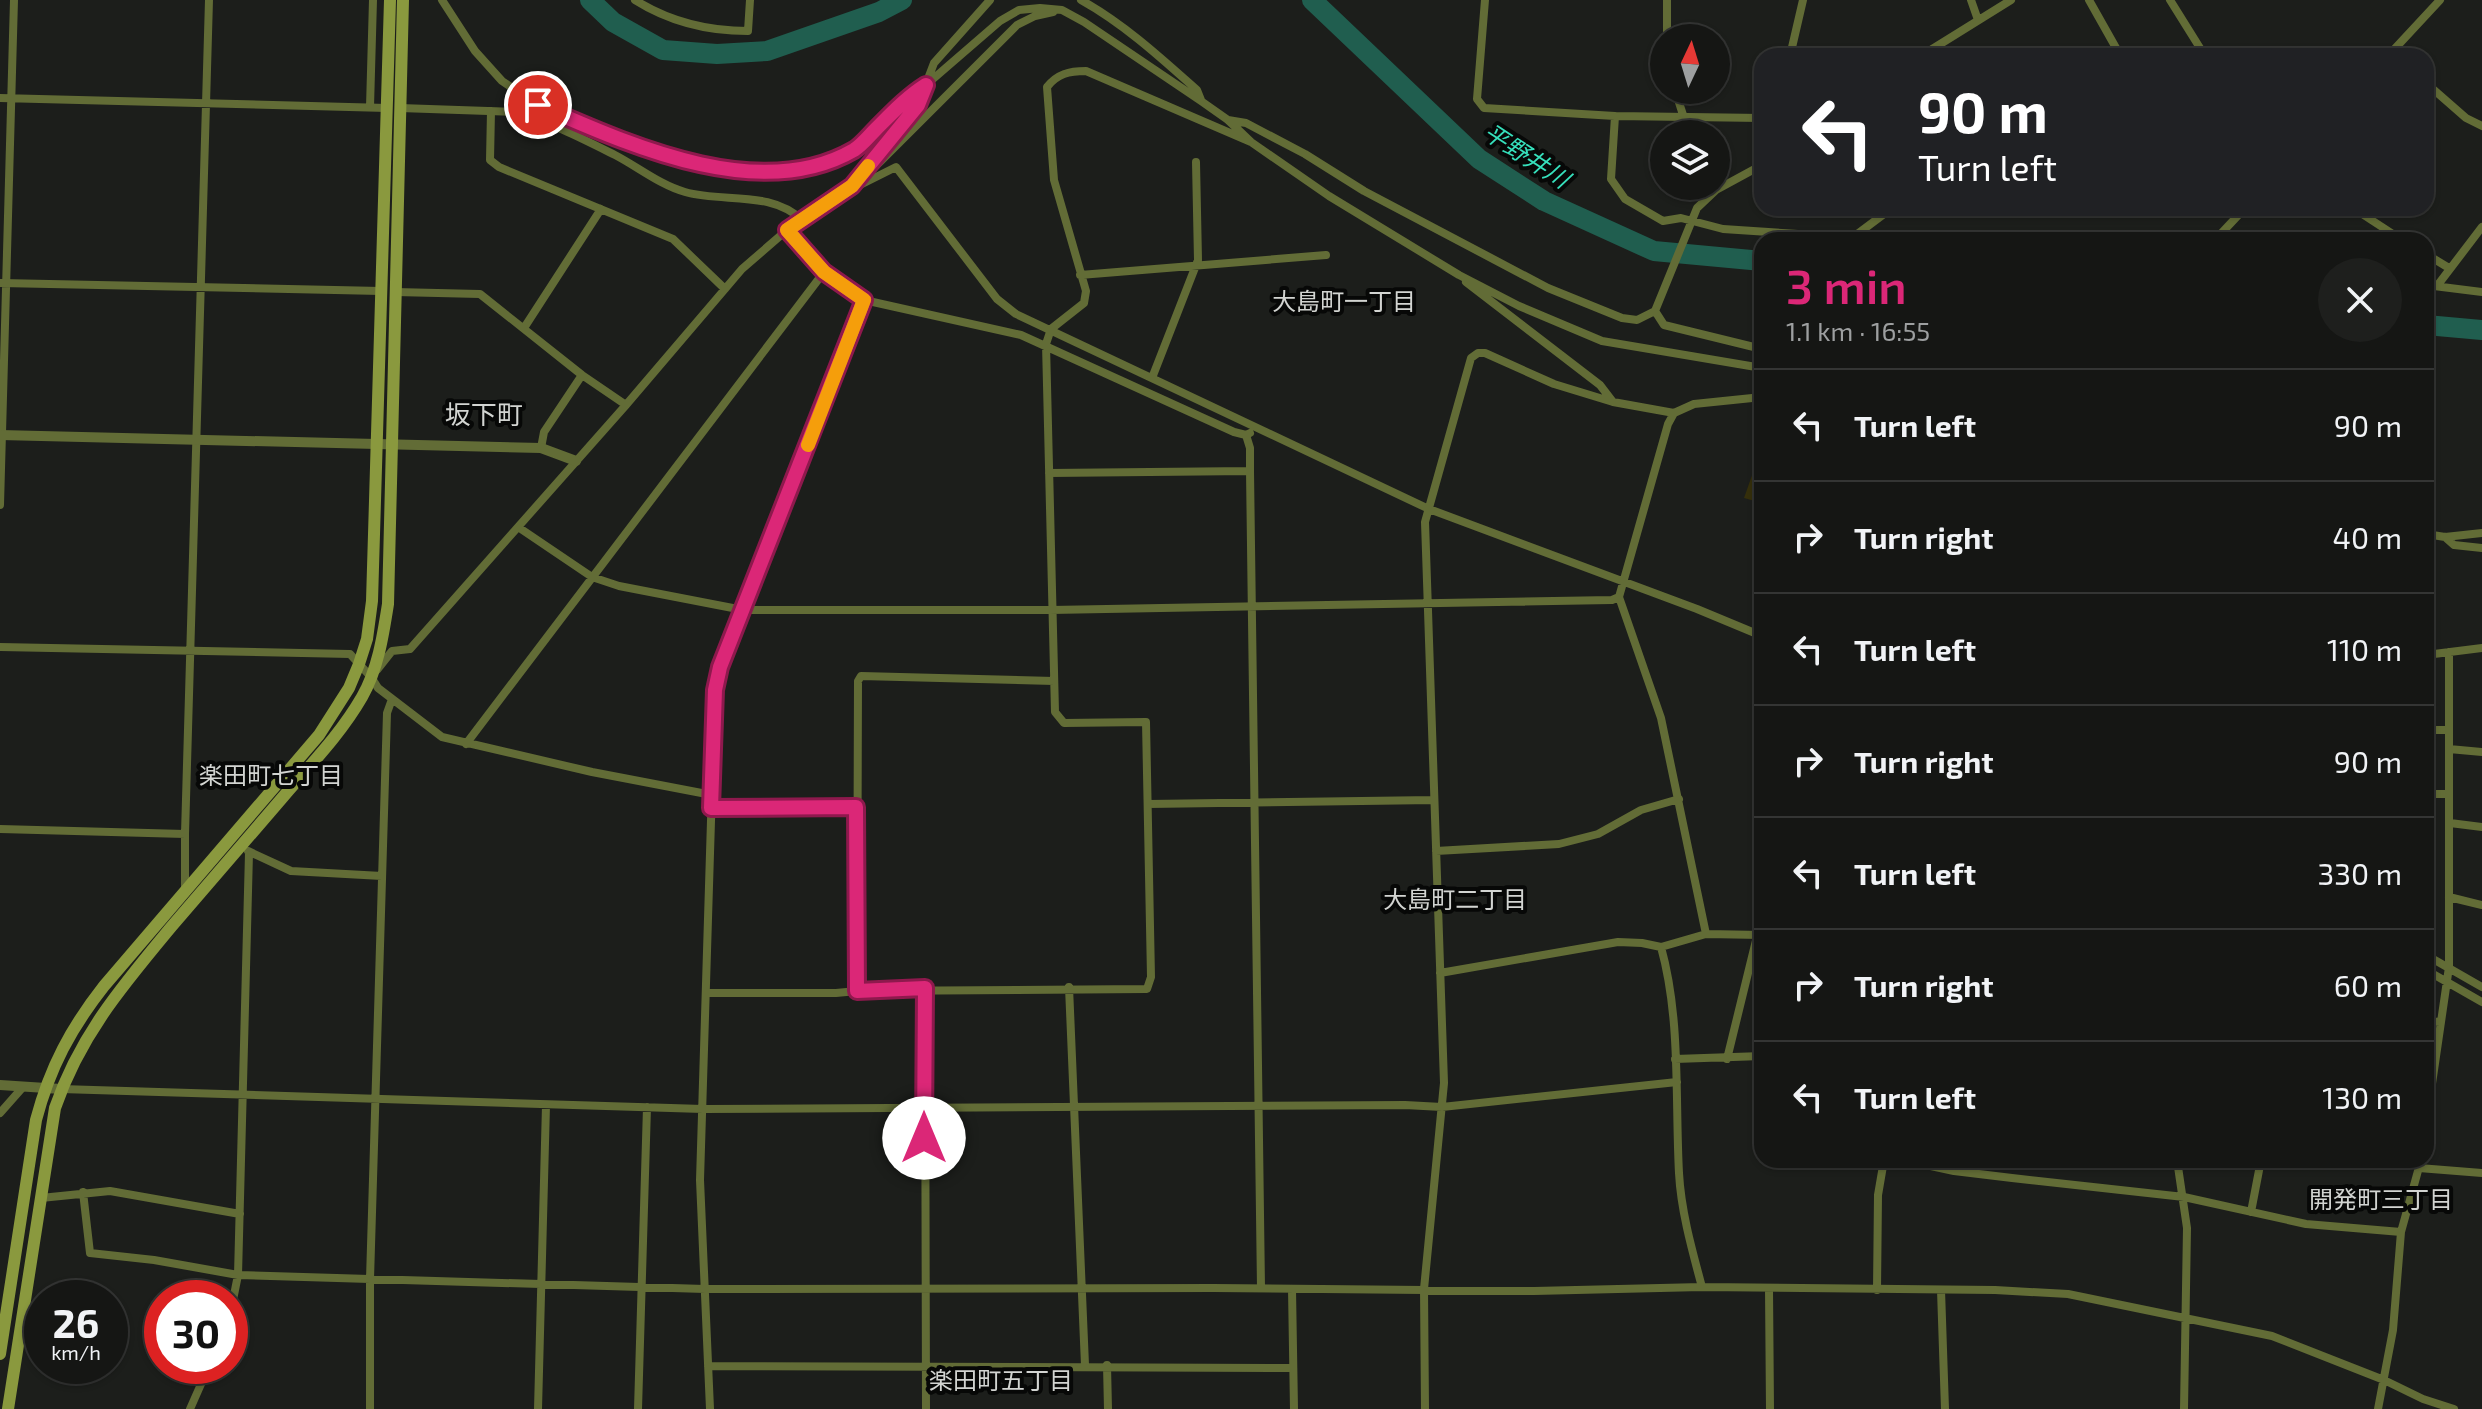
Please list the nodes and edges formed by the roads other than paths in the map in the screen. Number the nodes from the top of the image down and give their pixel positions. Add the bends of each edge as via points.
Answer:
1 (14, 0) edge
2 (209, 0) edge
3 (373, 0) edge
4 (390, 0) edge
5 (403, 0) edge
6 (442, 0) edge
7 (635, 0) edge
8 (750, 0) edge
9 (990, 0) edge
10 (1081, 0) edge
11 (1485, 0) edge
12 (1667, 0) edge
13 (1803, 0) edge
14 (1971, 0) edge
15 (2011, 0) edge
16 (2089, 0) edge
17 (2170, 0) edge
18 (2440, 0) edge
19 (1062, 10) junction
20 (1978, 20) junction
21 (1667, 24) edge
22 (1792, 48) edge
23 (1937, 48) edge
24 (2116, 48) edge
25 (2200, 48) edge
26 (2397, 48) edge
27 (926, 85) junction
28 (2434, 90) edge
29 (0, 98) edge
30 (11, 98) junction
31 (1201, 101) junction
32 (206, 103) junction
33 (1680, 104) edge
34 (370, 107) junction
35 (393, 108) junction
36 (491, 111) junction
37 (1615, 116) junction
38 (1684, 118) junction
39 (1754, 118) edge
40 (1228, 120) junction
41 (2482, 126) edge
42 (1251, 142) junction
43 (1196, 162) dead end
44 (1754, 170) edge
45 (852, 186) junction
46 (601, 209) junction
47 (1881, 216) edge
48 (2238, 216) edge
49 (2365, 216) edge
50 (802, 220) junction
51 (1689, 227) junction
52 (2482, 227) edge
53 (787, 230) junction
54 (1790, 232) edge
55 (1860, 232) edge
56 (2222, 232) edge
57 (2390, 232) edge
58 (1326, 255) dead end
59 (2434, 259) edge
60 (1196, 266) junction
61 (2449, 268) junction
62 (824, 272) junction
63 (1080, 275) junction
64 (1459, 275) junction
65 (3, 283) edge
66 (2434, 286) edge
67 (2437, 286) junction
68 (200, 288) junction
69 (725, 289) junction
70 (381, 291) junction
71 (395, 292) junction
72 (2482, 292) edge
73 (864, 300) junction
74 (1655, 311) junction
75 (524, 328) junction
76 (1051, 329) junction
77 (1046, 344) junction
78 (1754, 347) edge
79 (1754, 367) edge
80 (582, 375) junction
81 (1152, 378) junction
82 (1754, 398) edge
83 (1613, 402) junction
84 (626, 405) junction
85 (1674, 413) junction
86 (1257, 428) junction
87 (1, 435) edge
88 (1246, 435) junction
89 (197, 440) junction
90 (375, 444) junction
91 (391, 445) junction
92 (541, 448) junction
93 (576, 461) junction
94 (1250, 471) junction
95 (1049, 473) junction
96 (0, 505) edge
97 (1429, 509) junction
98 (518, 527) junction
99 (2482, 533) edge
100 (2434, 535) edge
101 (2445, 537) junction
102 (2482, 548) edge
103 (592, 577) junction
104 (1621, 582) junction
105 (1619, 597) junction
106 (1428, 604) junction
107 (1253, 606) junction
108 (743, 610) junction
109 (1051, 610) junction
110 (1754, 633) edge
111 (0, 647) edge
112 (2482, 648) edge
113 (190, 651) junction
114 (2449, 652) junction
115 (2434, 654) edge
116 (359, 664) junction
117 (371, 677) junction
118 (1054, 681) junction
119 (392, 699) junction
120 (2434, 730) edge
121 (2449, 730) junction
122 (466, 744) junction
123 (2449, 749) junction
124 (2482, 752) edge
125 (2434, 794) edge
126 (2449, 794) junction
127 (712, 795) junction
128 (1679, 799) junction
129 (1434, 800) junction
130 (1256, 803) junction
131 (1148, 804) junction
132 (856, 807) junction
133 (711, 808) junction
134 (2450, 823) junction
135 (2482, 827) edge
136 (0, 829) edge
137 (185, 834) junction
138 (247, 847) junction
139 (1436, 851) junction
140 (382, 876) junction
141 (186, 892) junction
142 (2449, 897) junction
143 (2482, 905) edge
144 (1706, 934) junction
145 (1754, 935) edge
146 (1661, 947) junction
147 (1754, 958) edge
148 (2434, 959) edge
149 (2449, 967) junction
150 (1440, 973) junction
151 (2434, 974) edge
152 (2447, 981) junction
153 (1069, 987) junction
154 (2482, 987) edge
155 (925, 988) junction
156 (857, 991) junction
157 (706, 993) junction
158 (2482, 1002) edge
159 (2434, 1022) edge
160 (2440, 1022) junction
161 (1754, 1057) edge
162 (1675, 1059) junction
163 (1727, 1059) junction
164 (2434, 1061) edge
165 (1677, 1082) junction
166 (0, 1085) edge
167 (23, 1087) junction
168 (45, 1088) junction
169 (61, 1089) junction
170 (242, 1096) junction
171 (375, 1100) junction
172 (546, 1105) junction
173 (647, 1107) junction
174 (1075, 1107) junction
175 (1261, 1107) junction
176 (1442, 1107) junction
177 (924, 1108) junction
178 (703, 1109) junction
179 (0, 1113) edge
180 (2434, 1166) edge
181 (1883, 1168) edge
182 (1950, 1168) edge
183 (2179, 1168) edge
184 (2259, 1168) edge
185 (2419, 1168) edge
186 (2482, 1173) edge
187 (83, 1192) junction
188 (2184, 1197) junction
189 (41, 1198) junction
190 (2251, 1212) junction
191 (240, 1214) junction
192 (2401, 1232) junction
193 (238, 1275) junction
194 (370, 1279) junction
195 (237, 1280) edge
196 (542, 1283) junction
197 (641, 1286) junction
198 (1702, 1287) junction
199 (1261, 1288) junction
200 (705, 1289) junction
201 (926, 1289) junction
202 (1292, 1289) junction
203 (1424, 1289) junction
204 (1769, 1289) junction
205 (1083, 1290) junction
206 (1877, 1290) junction
207 (1941, 1290) junction
208 (2187, 1317) junction
209 (0, 1354) edge
210 (925, 1365) junction
211 (1085, 1365) junction
212 (1107, 1365) junction
213 (708, 1366) junction
214 (1293, 1368) junction
215 (2384, 1380) junction
216 (201, 1384) edge
217 (8, 1409) edge
218 (190, 1409) edge
219 (370, 1409) edge
220 (538, 1409) edge
221 (638, 1409) edge
222 (710, 1409) edge
223 (926, 1409) edge
224 (1108, 1409) edge
225 (1294, 1409) edge
226 (1425, 1409) edge
227 (1770, 1409) edge
228 (1945, 1409) edge
229 (2184, 1409) edge
230 (2378, 1409) edge
231 (2454, 1409) edge

1 - 30 street
2 - 32 street
3 - 34 street
4 - 35 main road
5 - 35 main road
6 - 27 street via 502,81 538,105 654,152 699,164 756,171 823,165 857,149
7 - 8 street via 680,22 717,31 748,31
9 - 27 street via 934,63
10 - 31 street via 1148,47 1197,90
11 - 37 street via 1477,99 1484,108
12 - 21 street
13 - 22 street
14 - 20 street
15 - 20 street
16 - 24 street
17 - 25 street
18 - 26 street
19 - 27 street via 1019,10
19 - 31 street
19 - 45 street via 1017,25
20 - 23 street
27 - 45 street via 918,105
28 - 41 street
29 - 30 street
30 - 32 street
30 - 65 street
31 - 40 street
32 - 34 street
32 - 68 street
33 - 38 street
34 - 35 street
35 - 36 street
35 - 70 main road
35 - 71 main road
36 - 46 street via 490,160
36 - 50 street via 531,116 688,193 745,197 793,211
37 - 38 street
37 - 51 street via 1611,179 1625,199 1663,221 1681,218
38 - 39 street
40 - 42 street
40 - 74 street via 1246,123 1548,288 1622,318 1637,320
42 - 63 street via 1086,71 1055,77 1047,87 1054,180
42 - 64 street
43 - 60 street
44 - 51 street via 1716,190 1697,208
45 - 50 street
45 - 76 street via 896,167 997,299
46 - 69 street via 673,239
46 - 75 street
47 - 55 street
48 - 56 street
49 - 57 street
50 - 53 street
51 - 54 street
51 - 74 street
52 - 61 street
53 - 62 street
53 - 69 street
58 - 60 street
59 - 61 street
60 - 63 street
60 - 81 street
61 - 67 street
62 - 73 street
62 - 103 street
63 - 76 street via 1084,303
64 - 79 street via 1602,341
64 - 83 street via 1600,385
65 - 68 street
65 - 87 street
66 - 67 street
67 - 72 street
68 - 70 street
68 - 89 street
69 - 84 street
70 - 90 main road
71 - 75 street via 480,294
71 - 91 main road
73 - 77 street
73 - 108 street
74 - 78 street via 1664,325
75 - 80 street
76 - 77 street
76 - 81 street
77 - 88 street
77 - 95 street
80 - 84 street
80 - 92 street via 544,432
81 - 86 street
82 - 85 street via 1694,404
83 - 85 street
83 - 97 street via 1478,353 1471,358
84 - 93 street
85 - 104 street
86 - 88 street
86 - 97 street
87 - 89 street
87 - 96 street
88 - 94 street
89 - 90 street
89 - 113 street
90 - 91 street
90 - 116 main road via 372,601
91 - 92 street
91 - 117 main road via 388,604
92 - 93 street
93 - 98 street
94 - 95 street
94 - 107 street
95 - 109 street
97 - 104 street
97 - 106 street
98 - 103 street
98 - 117 street via 410,649 392,651
99 - 101 street
100 - 101 street
101 - 102 street via 2454,545
103 - 108 street
103 - 122 street
104 - 105 street
104 - 110 street
105 - 106 street
105 - 128 street via 1661,718
106 - 107 street
106 - 129 street
107 - 109 street
107 - 130 street
108 - 109 street
108 - 127 street via 715,690
109 - 118 street
111 - 113 street
112 - 114 street
113 - 116 street via 350,654
113 - 137 street
114 - 115 street
114 - 121 street
116 - 117 street
116 - 141 main road via 319,735
117 - 119 street
117 - 138 main road via 332,743
118 - 131 street via 1055,712 1064,723 1146,722
118 - 132 street via 861,676
119 - 122 street via 442,737
119 - 140 street via 387,713
120 - 121 street
121 - 123 street
122 - 127 street
123 - 124 street
123 - 126 street
125 - 126 street
126 - 134 street
127 - 133 street
128 - 139 street via 1574,841
128 - 144 street
129 - 130 street
129 - 139 street
130 - 131 street
130 - 175 street
131 - 153 street via 1147,989
132 - 133 street
132 - 156 street
133 - 157 street
134 - 135 street
134 - 142 street
136 - 137 street
137 - 141 street
138 - 140 street via 291,871
138 - 169 main road via 114,995
138 - 170 street
139 - 150 street
140 - 171 street
141 - 168 main road via 75,1023
142 - 143 street
142 - 149 street
144 - 145 street
144 - 146 street
146 - 150 street via 1618,942
146 - 162 street
147 - 163 street
148 - 149 street
149 - 152 street
149 - 154 street
150 - 176 street
151 - 152 street
152 - 158 street
152 - 160 street
153 - 155 street
153 - 174 street
155 - 156 street
155 - 177 street
156 - 157 street
157 - 178 street
159 - 160 street
160 - 164 street
161 - 163 street
162 - 163 street
162 - 165 street
165 - 176 street
165 - 198 street via 1679,1176
166 - 167 street
167 - 168 street
167 - 179 street
168 - 169 street
168 - 209 main road
169 - 170 street
169 - 189 main road
170 - 171 street
170 - 191 street
171 - 172 street
171 - 194 street
172 - 173 street
172 - 196 street
173 - 178 street
173 - 197 street
174 - 175 street
174 - 177 street
174 - 205 street
175 - 176 street
175 - 199 street
176 - 203 street
177 - 178 street
177 - 201 street
178 - 200 street
180 - 186 street
181 - 206 street
182 - 188 street
183 - 188 street
184 - 190 street
185 - 192 street
187 - 189 street
187 - 191 street via 110,1191
187 - 193 street via 90,1253
188 - 190 street
188 - 208 street
189 - 217 main road
190 - 192 street via 2306,1224
191 - 193 street
192 - 215 street
193 - 194 street
193 - 195 street
194 - 196 street
194 - 219 street
196 - 197 street
196 - 220 street
197 - 200 street
197 - 221 street
198 - 203 street
198 - 204 street
199 - 202 street
199 - 205 street
200 - 201 street
200 - 213 street
201 - 205 street
201 - 210 street
202 - 203 street
202 - 214 street
203 - 226 street
204 - 206 street
204 - 227 street
205 - 211 street
206 - 207 street
207 - 208 street via 2068,1294
207 - 228 street
208 - 215 street via 2272,1336
208 - 229 street
210 - 211 street
210 - 213 street
210 - 223 street
211 - 212 street
212 - 214 street
212 - 224 street
213 - 222 street
214 - 225 street
215 - 230 street
215 - 231 street
216 - 218 street

